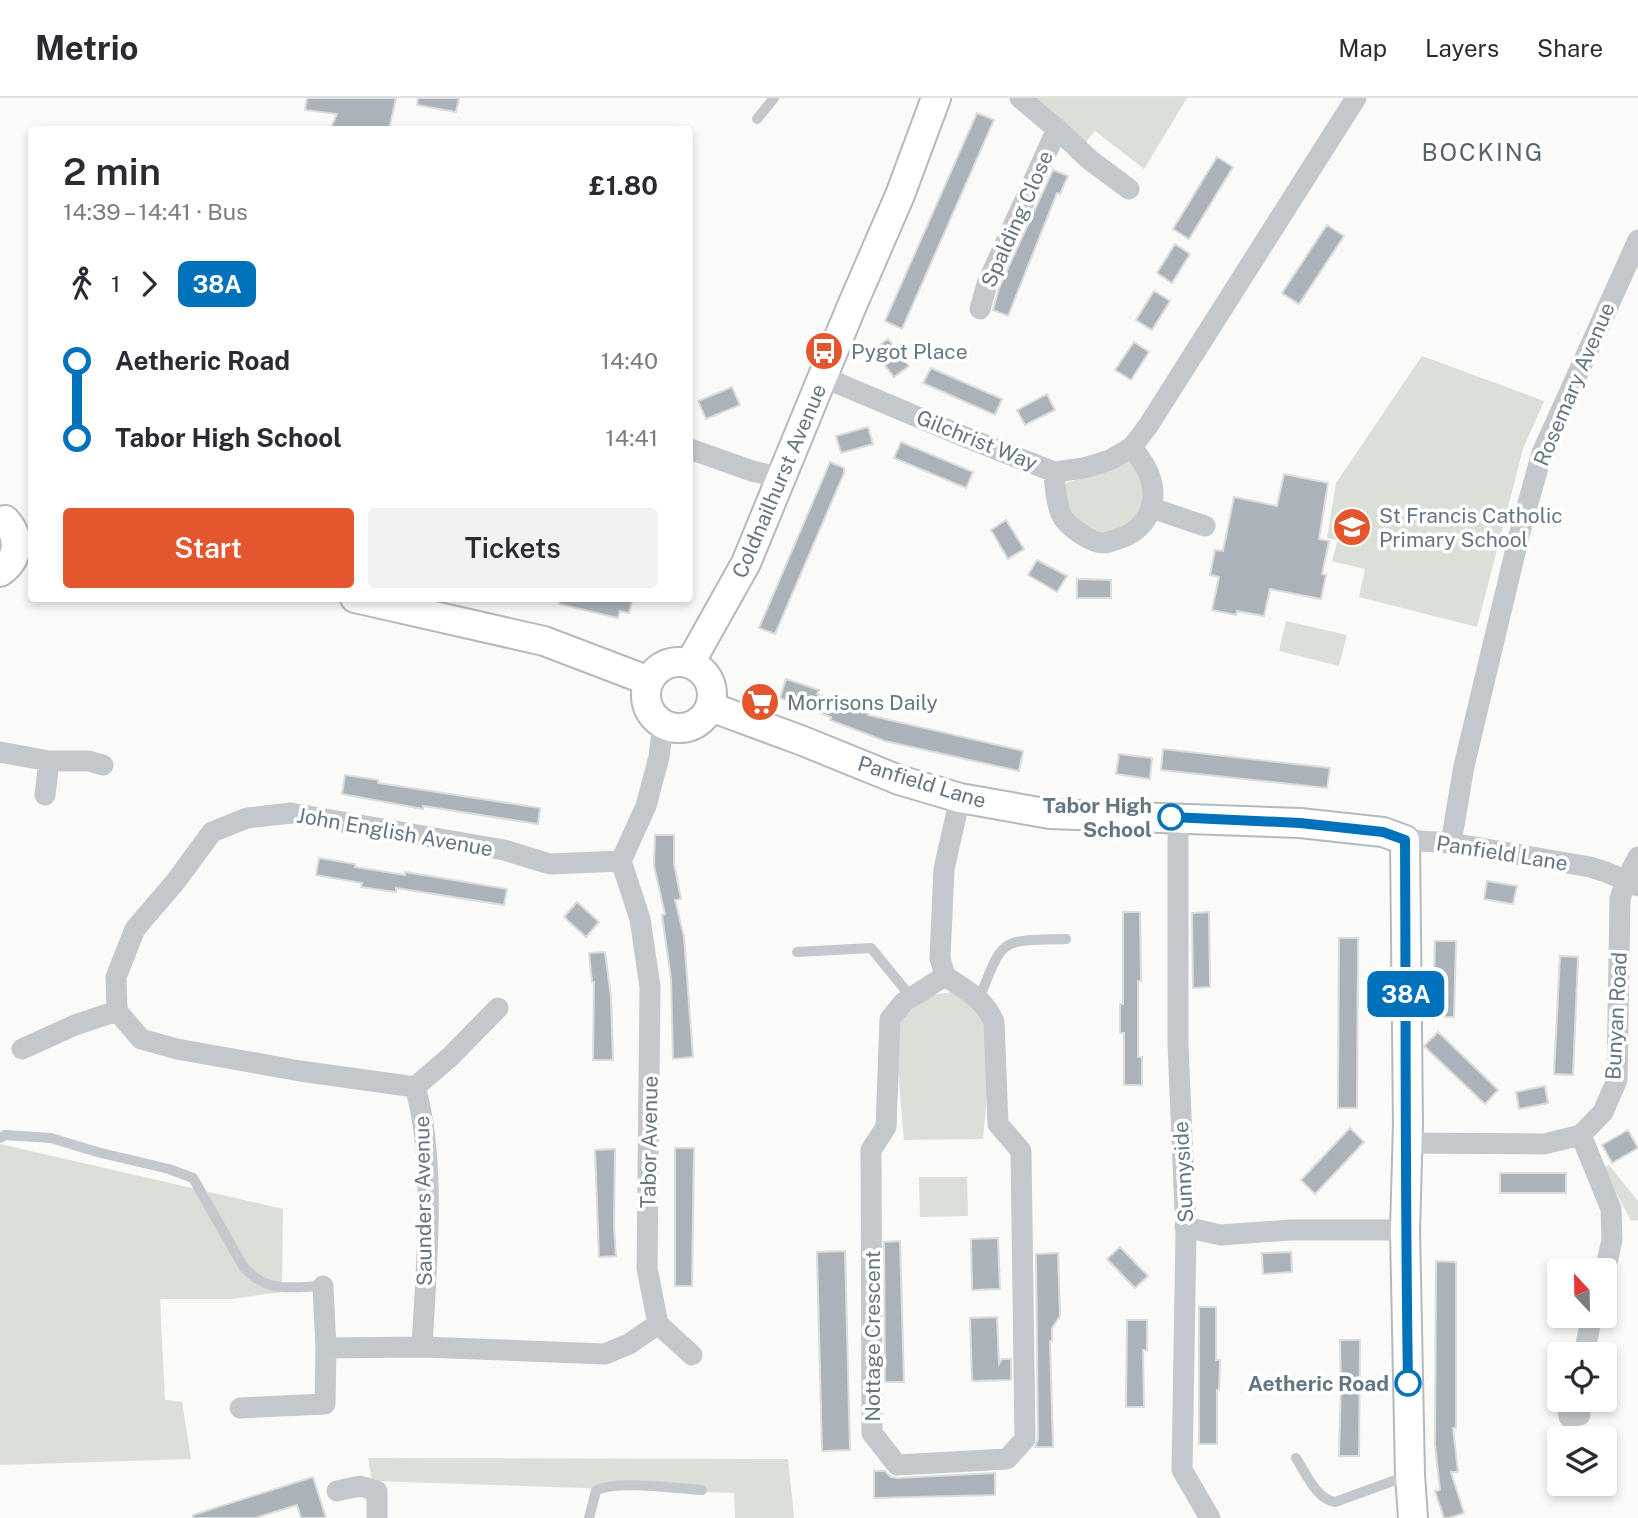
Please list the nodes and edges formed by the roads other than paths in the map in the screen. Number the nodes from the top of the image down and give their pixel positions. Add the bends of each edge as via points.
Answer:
1 (774, 98) edge
2 (936, 98) edge
3 (1020, 98) edge
4 (1356, 98) edge
5 (757, 119) dead end
6 (1056, 129) junction
7 (1129, 189) dead end
8 (1638, 240) edge
9 (980, 309) dead end
10 (823, 377) junction
11 (1132, 447) junction
12 (693, 450) edge
13 (1054, 471) junction
14 (782, 478) junction
15 (1152, 508) junction
16 (2, 519) edge
17 (1205, 526) dead end
18 (28, 528) edge
19 (13, 566) edge
20 (373, 602) edge
21 (690, 663) junction
22 (649, 681) junction
23 (710, 707) junction
24 (663, 724) junction
25 (0, 752) edge
26 (50, 761) junction
27 (103, 765) dead end
28 (45, 795) dead end
29 (960, 798) junction
30 (1178, 817) junction
31 (1405, 840) junction
32 (1451, 843) junction
33 (1638, 857) edge
34 (621, 861) junction
35 (1632, 883) edge
36 (1066, 939) dead end
37 (797, 952) dead end
38 (945, 976) junction
39 (912, 998) junction
40 (979, 999) junction
41 (498, 1008) dead end
42 (117, 1012) junction
43 (22, 1049) dead end
44 (415, 1087) junction
45 (1581, 1135) junction
46 (0, 1138) edge
47 (1407, 1143) junction
48 (1185, 1227) junction
49 (1405, 1230) junction
50 (1608, 1258) edge
51 (323, 1286) joint
52 (659, 1324) junction
53 (422, 1347) junction
54 (326, 1348) junction
55 (692, 1355) dead end
56 (240, 1408) dead end
57 (1568, 1412) edge
58 (1580, 1412) edge
59 (1296, 1458) dead end
60 (1410, 1475) junction
61 (702, 1490) dead end
62 (337, 1491) dead end
63 (376, 1518) edge
64 (589, 1518) edge
65 (1210, 1518) edge
66 (1413, 1518) edge

1 - 5 lane
2 - 10 street, Coldnailhurst Avenue
3 - 6 street, Spalding Close
4 - 11 street
6 - 7 street, Spalding Close
6 - 9 street, Spalding Close
8 - 32 street, Rosemary Avenue via 1542,453 1453,818
10 - 13 street, Gilchrist Way
10 - 14 street, Coldnailhurst Avenue
11 - 13 street, Gilchrist Way via 1110,460
11 - 15 street via 1152,484
12 - 14 street
13 - 15 street via 1062,517 1076,532 1104,543 1124,538 1145,523
14 - 21 street, Coldnailhurst Avenue via 746,564
15 - 17 street
16 - 18 street
16 - 19 street via 15,535
20 - 22 street via 544,641
21 - 22 street via 666,664
21 - 23 street via 710,681
22 - 24 street via 647,705
23 - 24 street via 686,728
23 - 29 street, Panfield Lane via 898,780
24 - 34 street via 646,806
25 - 26 street
26 - 27 street
26 - 28 street
29 - 30 street, Panfield Lane via 1050,814
29 - 38 street via 944,869 940,957
30 - 31 street, Panfield Lane via 1300,823 1383,832
30 - 48 street, Sunnyside via 1178,1045
31 - 32 street, Panfield Lane
31 - 47 street
32 - 35 street, Panfield Lane via 1590,867
33 - 35 street, Bunyan Road
34 - 42 street, John English Avenue via 550,864 504,850 291,813 247,818 212,832 135,929 117,977
34 - 52 street, Tabor Avenue via 640,919 650,987 647,1268
35 - 45 street, Bunyan Road via 1620,899 1617,1080 1603,1112
36 - 40 lane via 1012,941 1002,947
37 - 39 lane via 871,948
38 - 39 street, Nottage Crescent
38 - 40 street, Nottage Crescent
39 - 40 street, Nottage Crescent via 890,1019 886,1126 871,1150 872,1433 897,1465 1007,1459 1025,1439 1021,1151 998,1124 994,1022
41 - 44 street
42 - 43 street
42 - 44 street, Saunders Avenue via 141,1039 177,1049
44 - 53 street, Saunders Avenue via 424,1116 427,1189
45 - 47 street via 1545,1144
45 - 50 street via 1611,1209
46 - 51 lane via 51,1138 193,1178 253,1278 268,1286
47 - 49 street
48 - 49 street via 1222,1235
48 - 65 street, Sunnyside via 1182,1471
49 - 60 street
51 - 54 street
52 - 53 street via 605,1354
52 - 55 street
53 - 54 street
54 - 56 street via 325,1404
57 - 58 street via 1569,1417
59 - 60 lane via 1327,1501
60 - 66 street
61 - 64 lane via 602,1487 596,1491
62 - 63 street via 360,1486 377,1491

